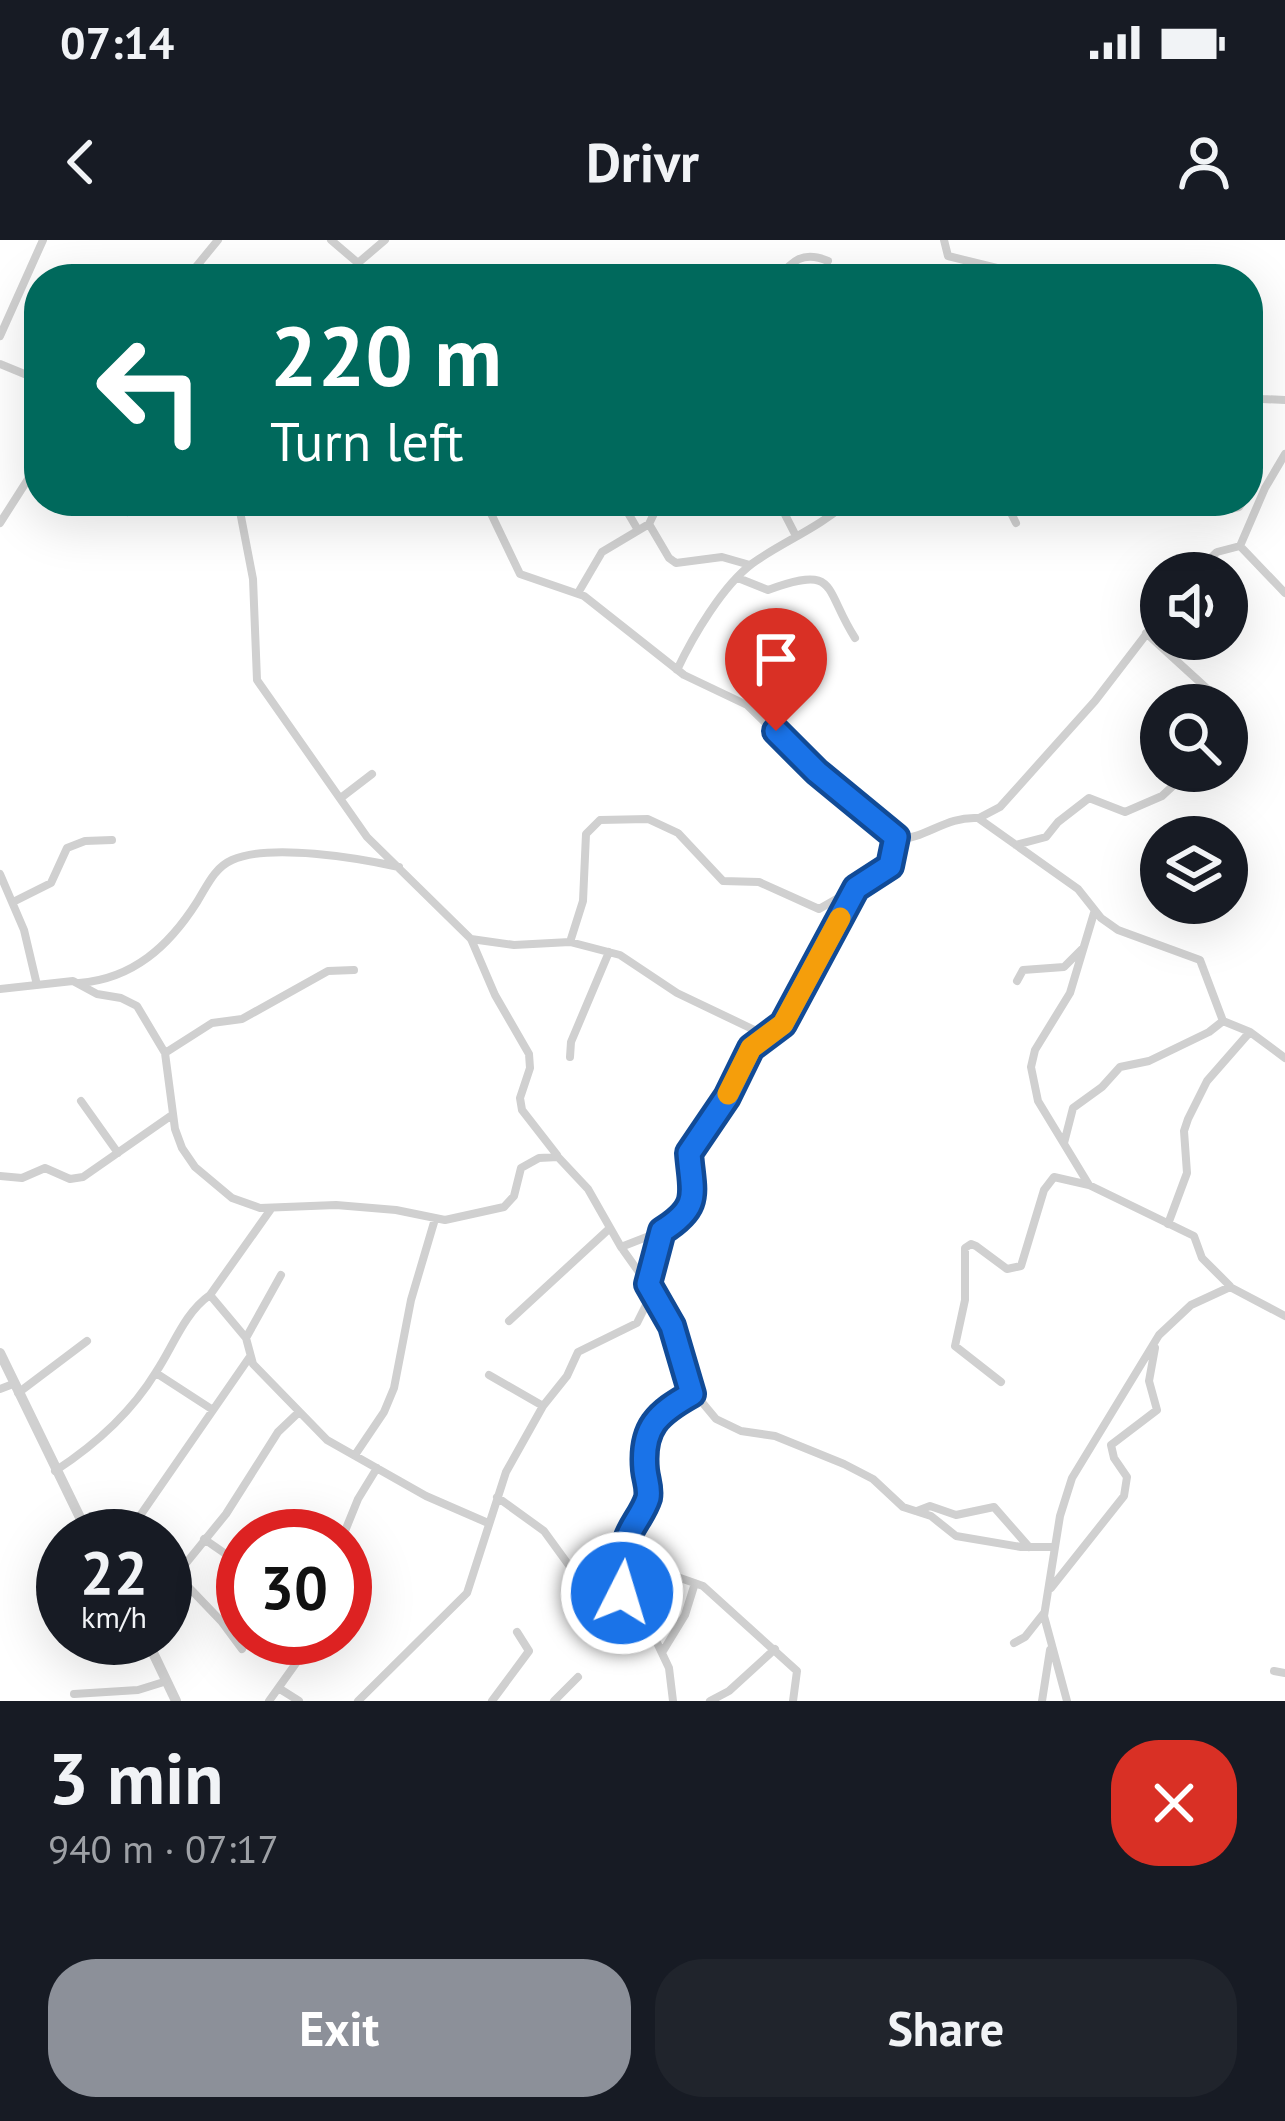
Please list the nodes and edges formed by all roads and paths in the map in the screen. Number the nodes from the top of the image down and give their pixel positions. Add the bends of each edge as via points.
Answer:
1 (218, 240) edge
2 (331, 240) edge
3 (386, 240) edge
4 (944, 240) edge
5 (828, 261) dead end
6 (358, 263) joint
7 (198, 264) edge
8 (787, 264) edge
9 (981, 264) edge
10 (24, 282) edge
11 (0, 336) edge
12 (1285, 454) edge
13 (24, 486) edge
14 (1263, 493) edge
15 (241, 516) edge
16 (492, 516) edge
17 (630, 516) edge
18 (653, 516) edge
19 (786, 516) edge
20 (832, 516) edge
21 (1012, 516) edge
22 (1253, 516) edge
23 (0, 523) edge
24 (1016, 523) dead end
25 (650, 524) junction
26 (638, 530) junction
27 (796, 536) junction
28 (1240, 546) junction
29 (1217, 552) edge
30 (751, 565) junction
31 (737, 578) junction
32 (578, 593) junction
33 (1285, 593) edge
34 (855, 638) dead end
35 (1140, 641) edge
36 (1176, 660) edge
37 (677, 670) junction
38 (1202, 684) edge
39 (371, 774) dead end
40 (1163, 792) edge
41 (342, 797) junction
42 (1000, 807) junction
43 (978, 818) junction
44 (1001, 835) junction
45 (896, 837) junction
46 (112, 839) dead end
47 (1016, 845) junction
48 (400, 868) junction
49 (0, 874) edge
50 (856, 888) junction
51 (13, 902) junction
52 (1095, 911) junction
53 (471, 940) junction
54 (570, 942) junction
55 (1083, 948) junction
56 (608, 952) junction
57 (354, 970) dead end
58 (1017, 981) dead end
59 (78, 983) junction
60 (37, 985) junction
61 (0, 989) edge
62 (1223, 1021) junction
63 (1250, 1032) junction
64 (769, 1036) junction
65 (164, 1053) junction
66 (570, 1057) dead end
67 (1285, 1058) edge
68 (81, 1101) dead end
69 (172, 1115) junction
70 (1064, 1144) junction
71 (118, 1153) junction
72 (558, 1157) junction
73 (0, 1176) edge
74 (1089, 1185) junction
75 (271, 1209) junction
76 (435, 1219) junction
77 (1168, 1224) junction
78 (610, 1228) junction
79 (662, 1231) junction
80 (621, 1247) junction
81 (280, 1275) dead end
82 (1230, 1287) junction
83 (650, 1288) junction
84 (210, 1295) junction
85 (1284, 1312) edge
86 (508, 1321) dead end
87 (1159, 1335) junction
88 (246, 1338) junction
89 (87, 1341) dead end
90 (0, 1353) edge
91 (249, 1358) junction
92 (156, 1373) junction
93 (490, 1375) dead end
94 (1001, 1382) dead end
95 (10, 1389) edge
96 (692, 1394) junction
97 (543, 1406) junction
98 (213, 1410) junction
99 (299, 1412) junction
100 (355, 1455) junction
101 (377, 1468) junction
102 (56, 1471) junction
103 (497, 1497) junction
104 (75, 1509) edge
105 (145, 1509) edge
106 (354, 1509) edge
107 (916, 1512) junction
108 (488, 1523) junction
109 (205, 1539) junction
110 (216, 1547) edge
111 (1055, 1547) junction
112 (1030, 1548) junction
113 (192, 1556) edge
114 (629, 1560) junction
115 (694, 1583) junction
116 (606, 1585) junction
117 (1050, 1589) junction
118 (192, 1592) edge
119 (638, 1603) junction
120 (1045, 1612) junction
121 (216, 1617) edge
122 (517, 1632) dead end
123 (1014, 1643) dead end
124 (1051, 1643) junction
125 (775, 1649) junction
126 (663, 1651) junction
127 (159, 1665) edge
128 (295, 1665) edge
129 (578, 1677) dead end
130 (167, 1681) junction
131 (279, 1689) junction
132 (74, 1694) dead end
133 (176, 1701) edge
134 (269, 1701) edge
135 (299, 1701) edge
136 (358, 1701) edge
137 (492, 1701) edge
138 (554, 1701) edge
139 (673, 1701) edge
140 (710, 1701) edge
141 (793, 1701) edge
142 (1042, 1701) edge
143 (1067, 1701) edge

1 - 7 street
2 - 6 street
3 - 6 street
4 - 9 street via 948,256
5 - 8 street
10 - 11 street
12 - 14 street
13 - 23 street
15 - 41 street via 254,579 257,680
16 - 32 street via 520,574
17 - 26 street
18 - 25 street
19 - 27 street
20 - 27 street
21 - 24 street
22 - 28 street
25 - 26 street
25 - 30 street via 676,563 722,556
26 - 32 street via 602,552
27 - 30 street
28 - 29 street
28 - 33 street
30 - 31 street
31 - 34 street via 768,590 818,578
31 - 37 street
32 - 37 street
35 - 42 street
36 - 38 street
37 - 45 street via 756,711
39 - 41 street
40 - 47 street via 1125,812 1089,799 1046,837
41 - 48 street
42 - 43 street
42 - 44 street
43 - 44 street
43 - 45 street
44 - 47 street
45 - 50 street via 890,866
46 - 51 street via 67,848 51,883
47 - 52 street
48 - 53 street
48 - 59 street via 273,853 235,858 214,872 184,921 139,964
49 - 51 street
50 - 54 street via 819,909 759,882 723,880 678,833 648,819 600,820 586,834 583,901
50 - 64 street
51 - 60 street
52 - 55 street
52 - 62 street via 1118,930 1200,960
53 - 54 street
53 - 72 street via 531,1062 522,1110
54 - 56 street
55 - 58 street via 1064,967 1023,970
55 - 70 street via 1070,993 1031,1067 1038,1101
56 - 64 street
56 - 66 street
57 - 65 street via 328,971
59 - 60 street
59 - 65 street via 137,1006
60 - 61 street
62 - 63 street
62 - 70 street via 1149,1061 1120,1066 1073,1108
63 - 67 street
63 - 77 street via 1192,1108 1184,1131 1187,1173
64 - 79 street via 751,1048 691,1147 690,1205
65 - 69 street
68 - 71 street
69 - 71 street
69 - 75 street via 195,1167 232,1198
70 - 74 street
71 - 73 street via 76,1179 45,1168
72 - 76 street via 521,1168 504,1207
72 - 78 street
74 - 77 street
74 - 94 street via 1048,1182 1017,1269 965,1248 955,1346
75 - 76 street via 337,1205
75 - 84 street
76 - 100 street via 394,1388
77 - 82 street via 1194,1236 1202,1258
78 - 80 street
78 - 86 street
79 - 80 street
79 - 83 street
80 - 83 street
81 - 88 street
82 - 85 street
82 - 87 street via 1191,1305
83 - 96 street via 672,1326
83 - 97 street via 638,1323 578,1352
84 - 88 street
84 - 92 street
87 - 111 street via 1074,1472
87 - 117 street via 1149,1381 1157,1410 1111,1445 1126,1492
88 - 91 street
89 - 95 street
90 - 95 street
91 - 98 street
91 - 99 street
92 - 98 street
92 - 102 street via 94,1444
93 - 97 street
95 - 102 street
96 - 107 street via 716,1419 844,1464
96 - 114 street via 651,1427 649,1493 626,1540
97 - 103 street
98 - 105 street
99 - 100 street
99 - 109 street
100 - 101 street
101 - 106 street
101 - 108 street
102 - 104 street
103 - 108 street
103 - 116 street via 544,1532 579,1582
107 - 112 street via 956,1536
107 - 112 street via 994,1507
108 - 136 street via 459,1604
109 - 110 street
109 - 113 street
111 - 112 street
111 - 117 street
114 - 115 street
114 - 116 street
114 - 119 street
115 - 125 street
115 - 126 street
116 - 119 street
117 - 120 street
118 - 121 street
119 - 126 street
120 - 123 street
120 - 124 street
122 - 137 street via 530,1651
124 - 142 street
124 - 143 street
125 - 140 street
125 - 141 street via 797,1671
126 - 139 street
127 - 130 street
128 - 131 street
129 - 138 street
130 - 132 street
130 - 133 street
131 - 134 street
131 - 135 street

